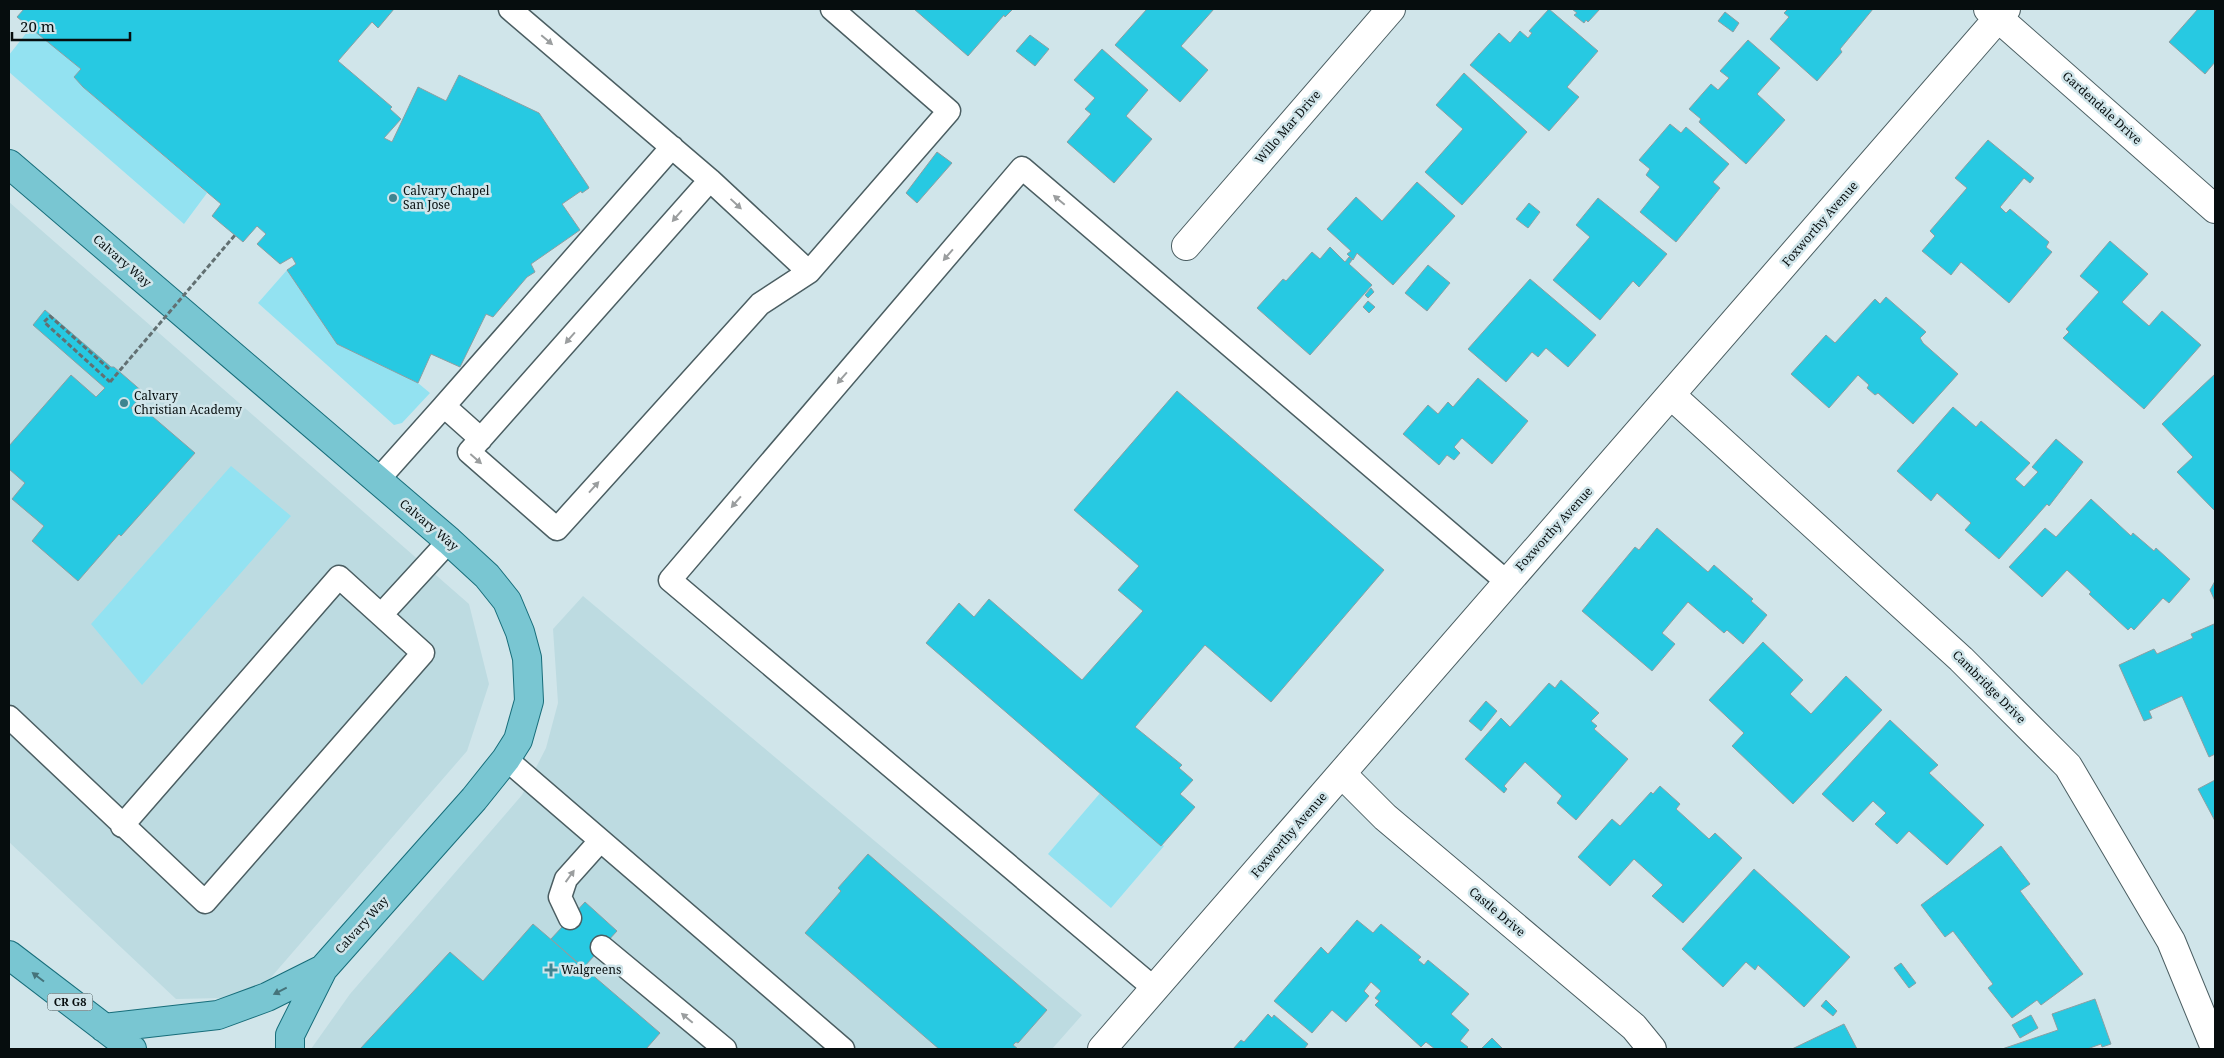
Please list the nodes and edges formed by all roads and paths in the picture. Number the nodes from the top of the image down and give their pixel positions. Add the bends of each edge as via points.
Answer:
1 (510, 9) edge
2 (832, 9) edge
3 (1391, 9) edge
4 (1997, 12) edge
5 (672, 147) junction
6 (9, 164) edge
7 (710, 180) junction
8 (2215, 209) edge
9 (235, 236) dead end
10 (1186, 246) dead end
11 (808, 272) junction
12 (109, 369) dead end
13 (1672, 396) junction
14 (444, 406) junction
15 (481, 439) junction
16 (376, 481) junction
17 (449, 542) junction
18 (1507, 582) junction
19 (381, 615) junction
20 (9, 718) edge
21 (506, 759) junction
22 (1342, 774) junction
23 (122, 826) junction
24 (600, 841) junction
25 (570, 918) dead end
26 (602, 947) dead end
27 (9, 955) edge
28 (323, 969) junction
29 (1155, 989) junction
30 (104, 1028) junction
31 (2215, 1048) edge
32 (132, 1049) edge
33 (290, 1049) edge
34 (725, 1049) edge
35 (843, 1049) edge
36 (1102, 1049) edge
37 (1652, 1049) edge

1 -> 5 lane
2 - 11 lane via 949,111
3 - 10 street, Willo Mar Drive
4 - 8 street, Gardendale Drive
4 - 13 street, Foxworthy Avenue
5 - 7 lane
5 - 14 lane
6 - 16 main road, Calvary Way
7 -> 11 lane
7 -> 15 lane
9 - 12 path, bridge via 110,382 44,322 50,316
15 -> 11 lane via 469,452 557,529 760,304
13 - 18 street, Foxworthy Avenue
13 - 31 street, Cambridge Drive via 1961,659 2068,766 2171,941
14 - 15 lane
14 - 16 lane
16 - 17 main road, Calvary Way
17 - 19 lane
17 - 21 main road, Calvary Way via 486,576 507,601 527,658 529,701 518,740
18 - 22 street, Foxworthy Avenue
18 -> 29 lane via 1022,168 670,580
19 - 23 lane via 339,577
19 - 23 lane via 423,653 205,902
20 - 23 lane
21 - 24 lane
21 - 28 main road, Calvary Way
22 - 29 street, Foxworthy Avenue
22 - 37 street, Castle Drive via 1385,817 1634,1027
25 -> 24 lane via 560,897 566,879
24 - 35 lane
34 -> 26 lane
30 -> 27 main road, CR G8
28 -> 30 main road via 267,997 218,1015
28 - 33 main road via 290,1035
29 - 36 street, Foxworthy Avenue
30 - 32 main road, CR G8

